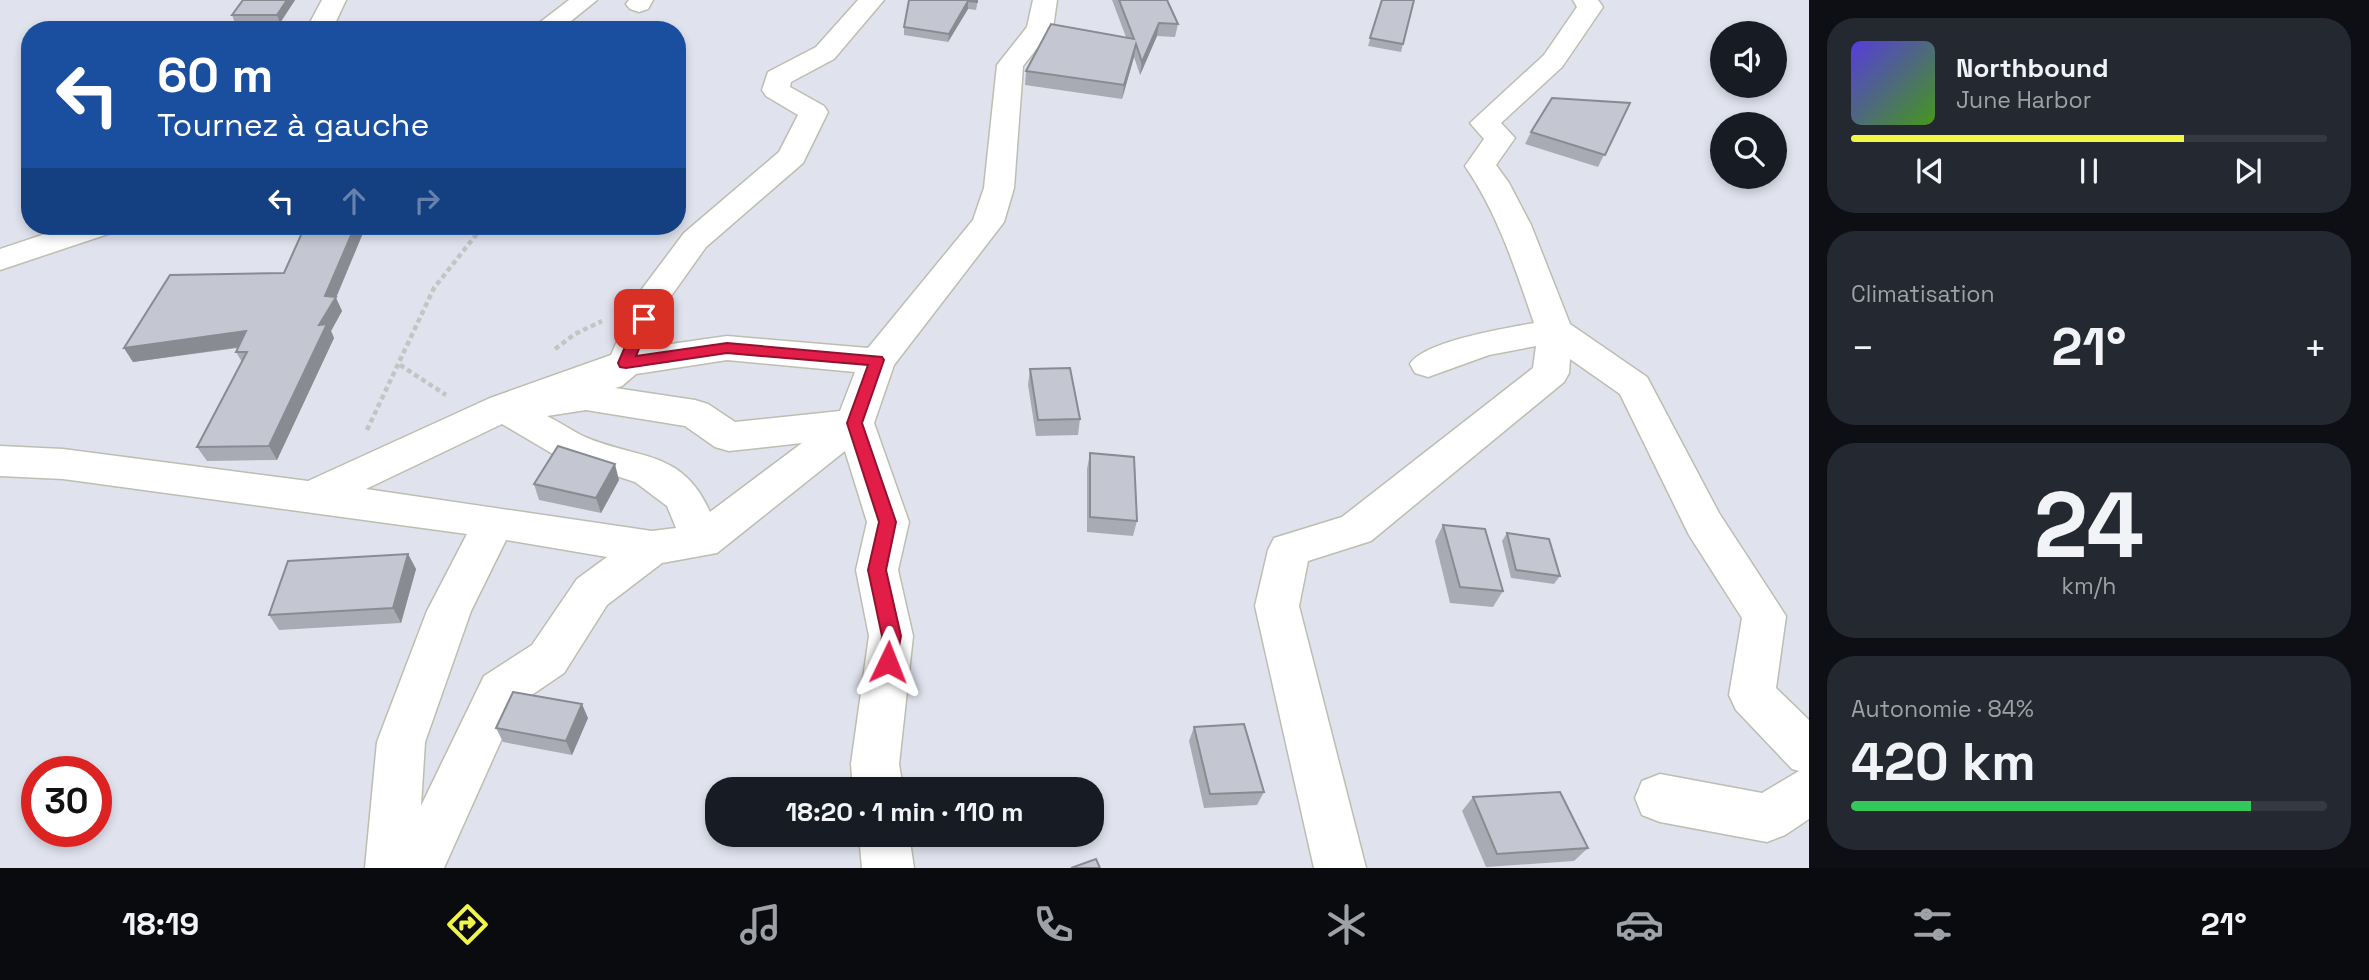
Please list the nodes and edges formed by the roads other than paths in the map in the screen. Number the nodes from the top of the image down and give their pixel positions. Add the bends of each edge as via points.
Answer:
1 (334, 0) edge
2 (585, 0) edge
3 (872, 0) edge
4 (1045, 0) edge
5 (1585, 0) edge
6 (324, 21) edge
7 (556, 21) edge
8 (74, 235) edge
9 (0, 260) edge
10 (1555, 331) junction
11 (877, 360) junction
12 (626, 363) junction
13 (1428, 364) dead end
14 (586, 397) junction
15 (503, 408) junction
16 (855, 423) junction
17 (0, 461) edge
18 (311, 497) junction
19 (494, 522) junction
20 (702, 541) junction
21 (652, 548) junction
22 (1809, 753) edge
23 (877, 777) edge
24 (1809, 791) edge
25 (1660, 798) dead end
26 (885, 847) edge
27 (391, 868) edge
28 (418, 868) edge
29 (888, 868) edge
30 (1340, 868) edge

1 - 6 street
2 - 7 street
3 - 12 street via 825,53 778,78 776,90 814,113 792,158 695,240 653,297
4 - 11 street via 1040,28 1010,65 999,188 988,222
5 - 10 street via 1590,7 1553,61 1484,124 1500,138 1480,166 1515,225
8 - 9 street
10 - 13 street via 1483,344
10 - 22 street via 1634,386 1704,524 1764,616 1752,695
10 - 30 street via 1551,373 1356,529 1289,550 1276,606
11 - 12 street via 727,348
11 - 16 street
12 - 14 street
12 - 15 street
14 - 15 street
14 - 16 street via 695,414 729,437
15 - 18 street
15 - 20 street via 572,447 649,471 683,497
16 - 20 street
16 - 23 street via 888,522 877,570 891,636
17 - 18 street via 63,464
18 - 19 street
19 - 21 street
19 - 27 street via 449,611 401,742
20 - 21 street
21 - 28 street via 592,592 548,659 500,691
24 - 25 street via 1767,818
26 - 29 street

